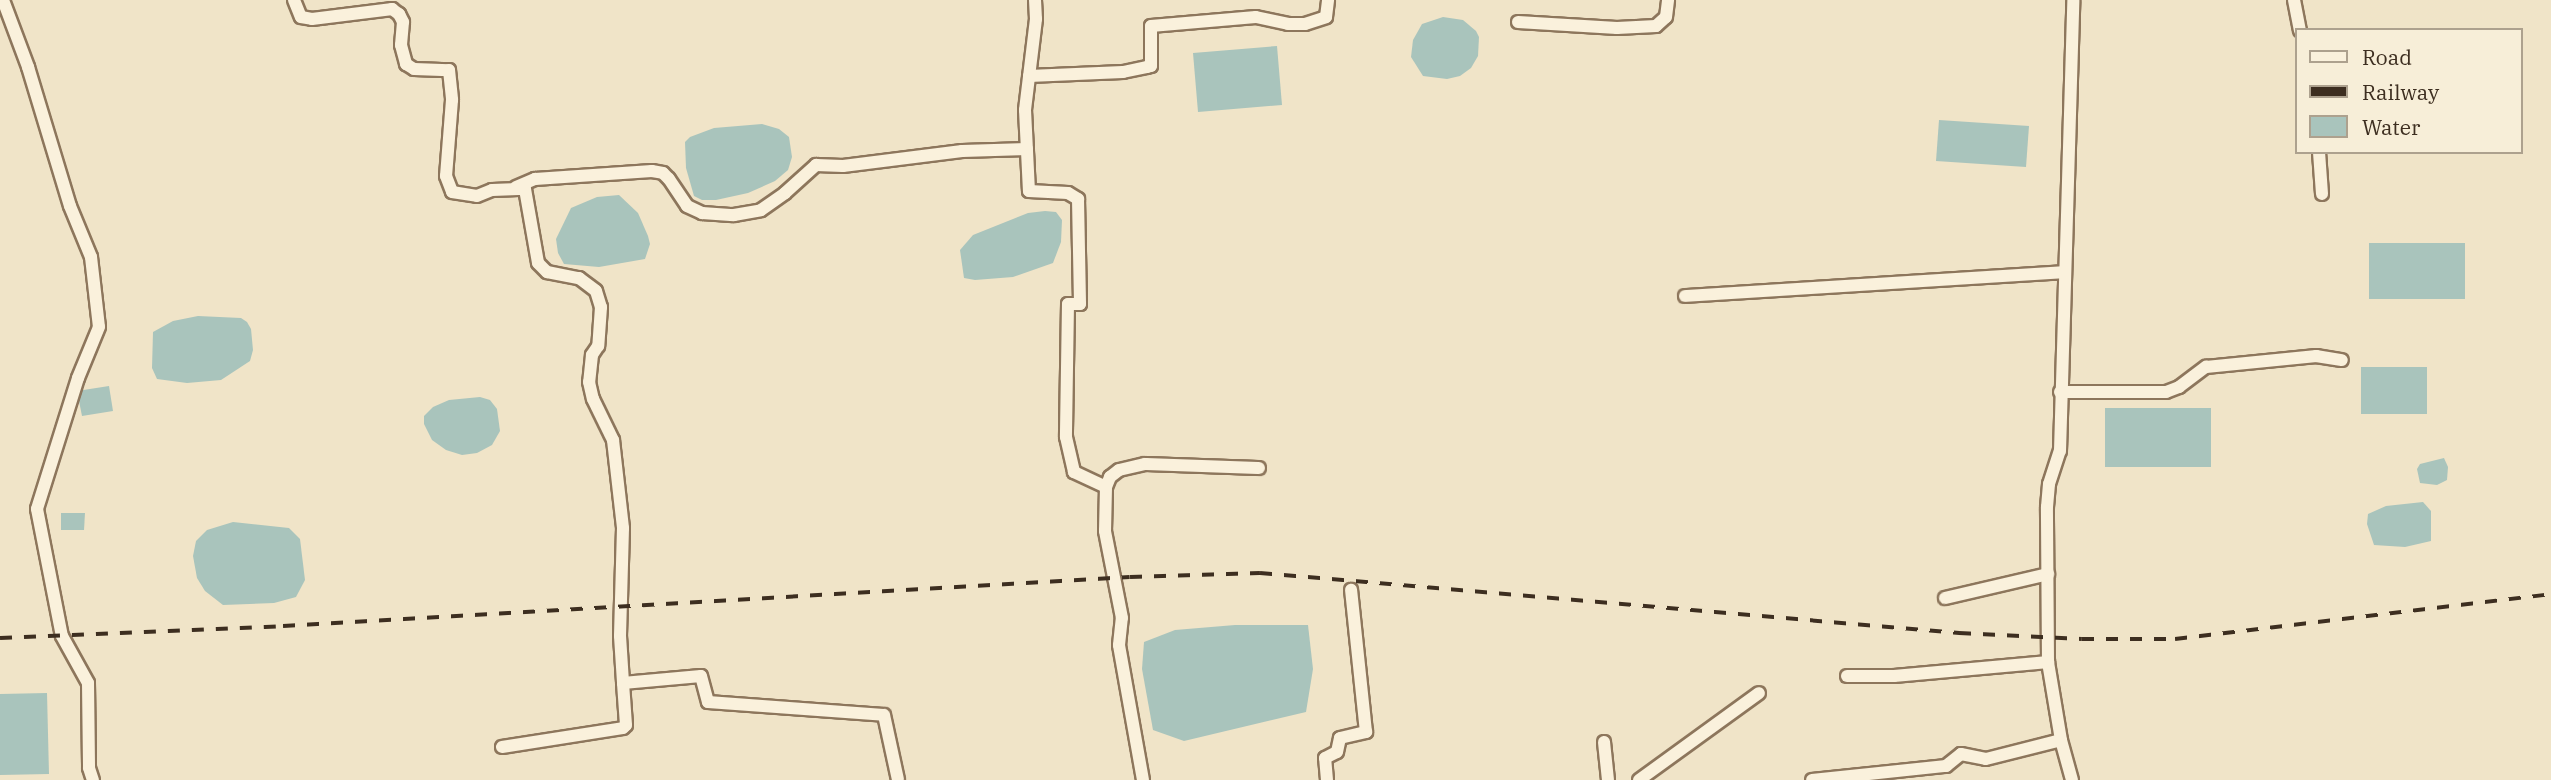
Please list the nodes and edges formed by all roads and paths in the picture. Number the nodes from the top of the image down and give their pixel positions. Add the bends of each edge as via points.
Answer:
1 (3, 0) edge
2 (294, 0) edge
3 (1035, 0) edge
4 (1328, 0) edge
5 (1668, 0) edge
6 (2073, 0) edge
7 (2294, 0) edge
8 (1518, 22) dead end
9 (2300, 28) edge
10 (1029, 76) junction
11 (1027, 149) junction
12 (2319, 154) edge
13 (513, 188) junction
14 (2322, 194) dead end
15 (2064, 272) junction
16 (1685, 296) dead end
17 (2342, 360) dead end
18 (2060, 392) junction
19 (1259, 468) dead end
20 (1106, 487) junction
21 (2048, 574) junction
22 (1351, 590) dead end
23 (1945, 598) dead end
24 (2048, 662) junction
25 (1847, 676) dead end
26 (623, 682) junction
27 (1759, 692) dead end
28 (2060, 740) junction
29 (1604, 742) dead end
30 (502, 747) dead end
31 (93, 780) edge
32 (898, 780) edge
33 (1143, 780) edge
34 (1327, 780) edge
35 (1608, 780) edge
36 (1639, 780) edge
37 (1812, 780) edge
38 (2072, 780) edge

1 - 31 street via 91,257 99,327 78,377 37,509 62,636 89,683 89,768
2 - 13 street via 301,17 312,19 392,9 399,14 406,64 414,69 449,70 452,100 446,176 452,192 477,197
3 - 10 street
4 - 10 street via 1326,18 1305,24 1256,17 1151,26 1151,65 1147,67
5 - 8 street via 1666,17 1656,26
6 - 15 street
7 - 9 street
10 - 11 street
11 - 13 street via 816,165 761,210 734,215 702,213 687,206 669,179 652,171 535,179
11 - 20 street via 1029,191 1078,199 1080,304 1068,304 1066,437 1074,472
12 - 14 street
13 - 26 street via 525,189 538,263 547,272 590,284 601,307 589,382 613,440 623,528
15 - 16 street
15 - 18 street
17 - 18 street via 2316,356 2206,367 2166,392
18 - 21 street via 2060,451 2047,495
19 - 20 street via 1145,464 1119,470
20 - 33 street via 1105,531 1122,618 1119,645
21 - 23 street
21 - 24 street
22 - 34 street via 1366,732 1340,738 1337,752 1325,758
24 - 25 street
24 - 28 street
26 - 30 street via 623,728
26 - 32 street via 701,676 708,702 884,715
27 - 36 street
28 - 37 street via 1986,759 1961,754 1946,766
28 - 38 street
29 - 35 street

